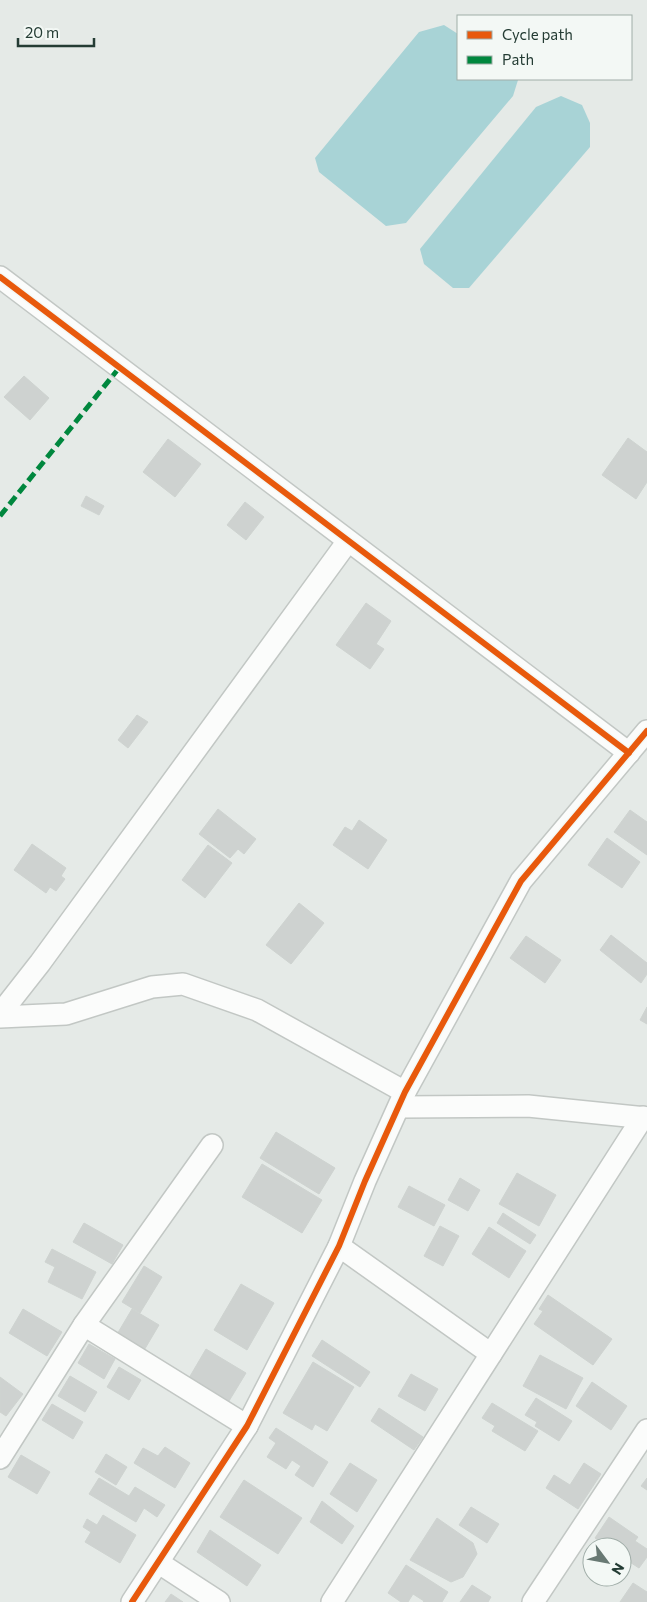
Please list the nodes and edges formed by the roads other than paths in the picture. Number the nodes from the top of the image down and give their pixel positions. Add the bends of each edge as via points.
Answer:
1 (0, 277) edge
2 (348, 541) junction
3 (647, 731) edge
4 (629, 753) junction
5 (0, 1016) edge
6 (402, 1100) junction
7 (645, 1118) edge
8 (212, 1145) dead end
9 (339, 1246) junction
10 (84, 1325) junction
11 (491, 1354) junction
12 (247, 1426) junction
13 (647, 1430) edge
14 (0, 1458) edge
15 (159, 1563) junction
16 (132, 1602) edge
17 (219, 1602) edge
18 (332, 1602) edge
19 (533, 1602) edge

1 - 2 street
2 - 4 street
2 - 5 street
3 - 4 street
4 - 6 street via 521,881
5 - 6 street via 66,1014 152,987 183,984 256,1010
6 - 7 street via 528,1106
6 - 9 street
7 - 11 street
8 - 10 street
9 - 11 street
9 - 12 street
10 - 12 street
10 - 14 street
11 - 18 street
12 - 15 street
13 - 19 street
15 - 16 street
15 - 17 street

